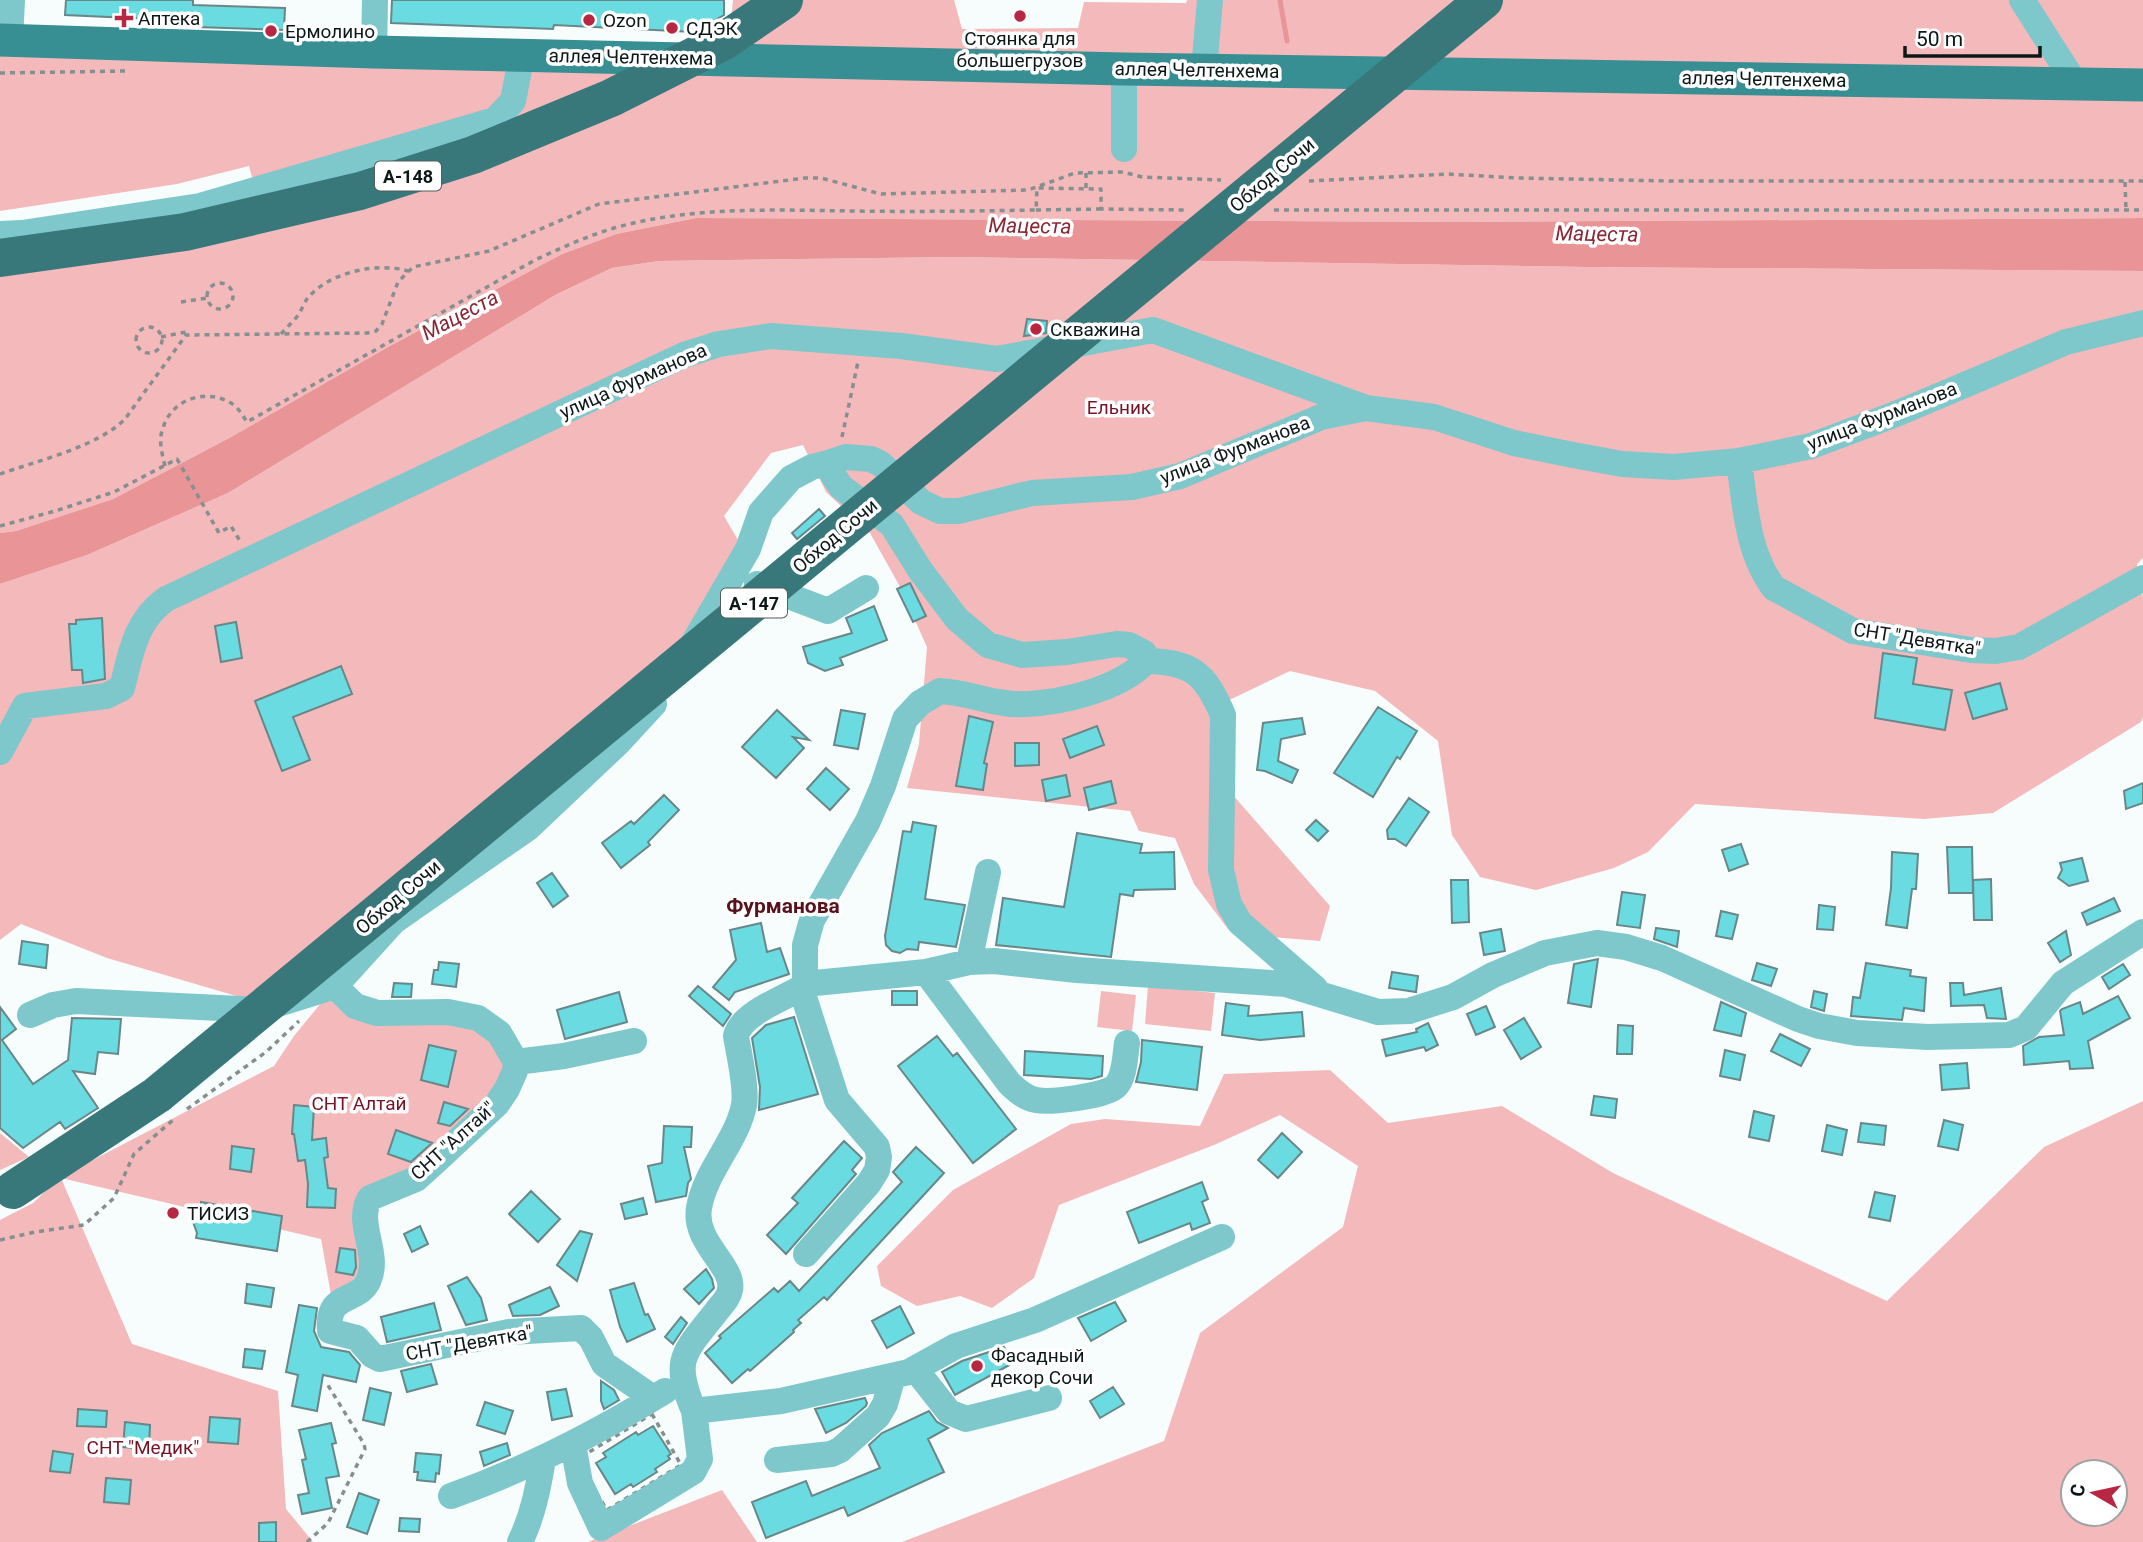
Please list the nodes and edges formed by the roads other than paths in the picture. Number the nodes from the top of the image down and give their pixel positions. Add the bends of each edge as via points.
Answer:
1 (12, 0) edge
2 (375, 0) edge
3 (783, 0) edge
4 (1210, 0) edge
5 (1484, 0) edge
6 (2022, 0) edge
7 (5, 40) edge
8 (374, 51) junction
9 (522, 54) junction
10 (1124, 69) junction
11 (1204, 70) junction
12 (2076, 83) junction
13 (2143, 85) edge
14 (1124, 149) dead end
15 (0, 234) edge
16 (0, 258) edge
17 (2143, 323) edge
18 (1366, 408) junction
19 (833, 461) junction
20 (1739, 461) junction
21 (743, 558) junction
22 (2143, 578) edge
23 (866, 588) dead end
24 (1146, 661) junction
25 (0, 752) edge
26 (988, 872) dead end
27 (2143, 932) edge
28 (969, 962) junction
29 (926, 972) junction
30 (335, 986) junction
31 (803, 986) junction
32 (1326, 998) junction
33 (30, 1015) dead end
34 (634, 1041) dead end
35 (1127, 1043) dead end
36 (516, 1062) junction
37 (13, 1190) dead end
38 (1222, 1237) dead end
39 (806, 1254) dead end
40 (333, 1306) joint
41 (905, 1373) junction
42 (682, 1380) junction
43 (653, 1398) junction
44 (1049, 1398) dead end
45 (694, 1411) junction
46 (575, 1452) junction
47 (543, 1459) junction
48 (777, 1460) dead end
49 (451, 1496) dead end
50 (520, 1542) edge

1 - 7 street
2 - 8 street
3 - 16 highway, А-148, bridge via 724,41 611,98 473,155 360,191 185,232
4 - 11 street
5 - 37 highway, Обход Сочи / А-147, bridge via 158,1096
6 - 12 street
7 - 8 main road, аллея Челтенхема
8 - 9 main road, аллея Челтенхема
9 - 10 main road, аллея Челтенхема
9 - 15 street via 513,101 495,120 200,206
10 - 11 main road, аллея Челтенхема
10 - 14 street
11 - 12 main road, аллея Челтенхема
12 - 13 main road, аллея Челтенхема
17 - 20 street, улица Фурманова via 2066,342 1811,446
18 - 19 street, улица Фурманова via 1321,416 1180,476 1132,487 1032,493 959,510 940,511 921,502 871,459
18 - 20 street, улица Фурманова via 1434,417 1514,443 1622,464 1674,467
18 - 25 street, улица Фурманова via 1153,330 997,359 771,336 719,344 684,355 166,599 142,624 122,688 106,696 25,706
19 - 21 street, улица Фурманова via 791,478 761,512
19 - 24 street via 833,475 841,487 892,526 957,619 988,645 1022,655 1129,645 1144,653
20 - 22 street, СНТ "Девятка" via 1750,531 1765,577 1774,588 1853,631 1971,650 2019,647
21 - 23 street via 757,584 828,611
21 - 30 street, улица Фурманова via 667,689 619,742 528,828 394,921
24 - 31 street via 1112,684 1043,703 1003,703 940,691 920,703 905,719 868,821 811,920
24 - 32 street via 1197,672 1214,693 1223,715 1221,870 1229,904 1240,923
26 - 28 street
27 - 32 street via 2063,983 2020,1032 1982,1037 1857,1033 1819,1026 1662,958 1597,943 1545,953 1453,997 1409,1011 1378,1012
28 - 29 street
28 - 32 street via 1286,984
29 - 31 street
29 - 35 street via 1009,1083 1034,1100 1048,1102 1114,1088
30 - 33 street via 258,1010 76,1002
30 - 36 street via 355,1006 377,1013 448,1012 478,1018 499,1033
31 - 39 street via 837,1100 872,1139 879,1157 869,1183
31 - 42 street via 747,1017 738,1028 744,1105 704,1191 698,1222 729,1276 730,1295 689,1346
34 - 36 street
36 - 40 street, СНТ "Алтай" via 497,1104 436,1161 416,1179 370,1198 365,1223 372,1255 370,1278 361,1290
38 - 41 street via 1035,1320 956,1346
40 - 43 street, СНТ "Девятка" via 331,1331 357,1338 380,1359 509,1332 581,1328 604,1364
41 - 44 street via 949,1412 966,1419
41 - 45 street via 781,1401
41 - 48 street via 878,1416 840,1450
42 - 43 street
42 - 45 street
43 - 46 street
45 - 46 street via 700,1459 693,1472 601,1528 580,1483
46 - 47 street
47 - 49 street
47 - 50 street via 537,1498

